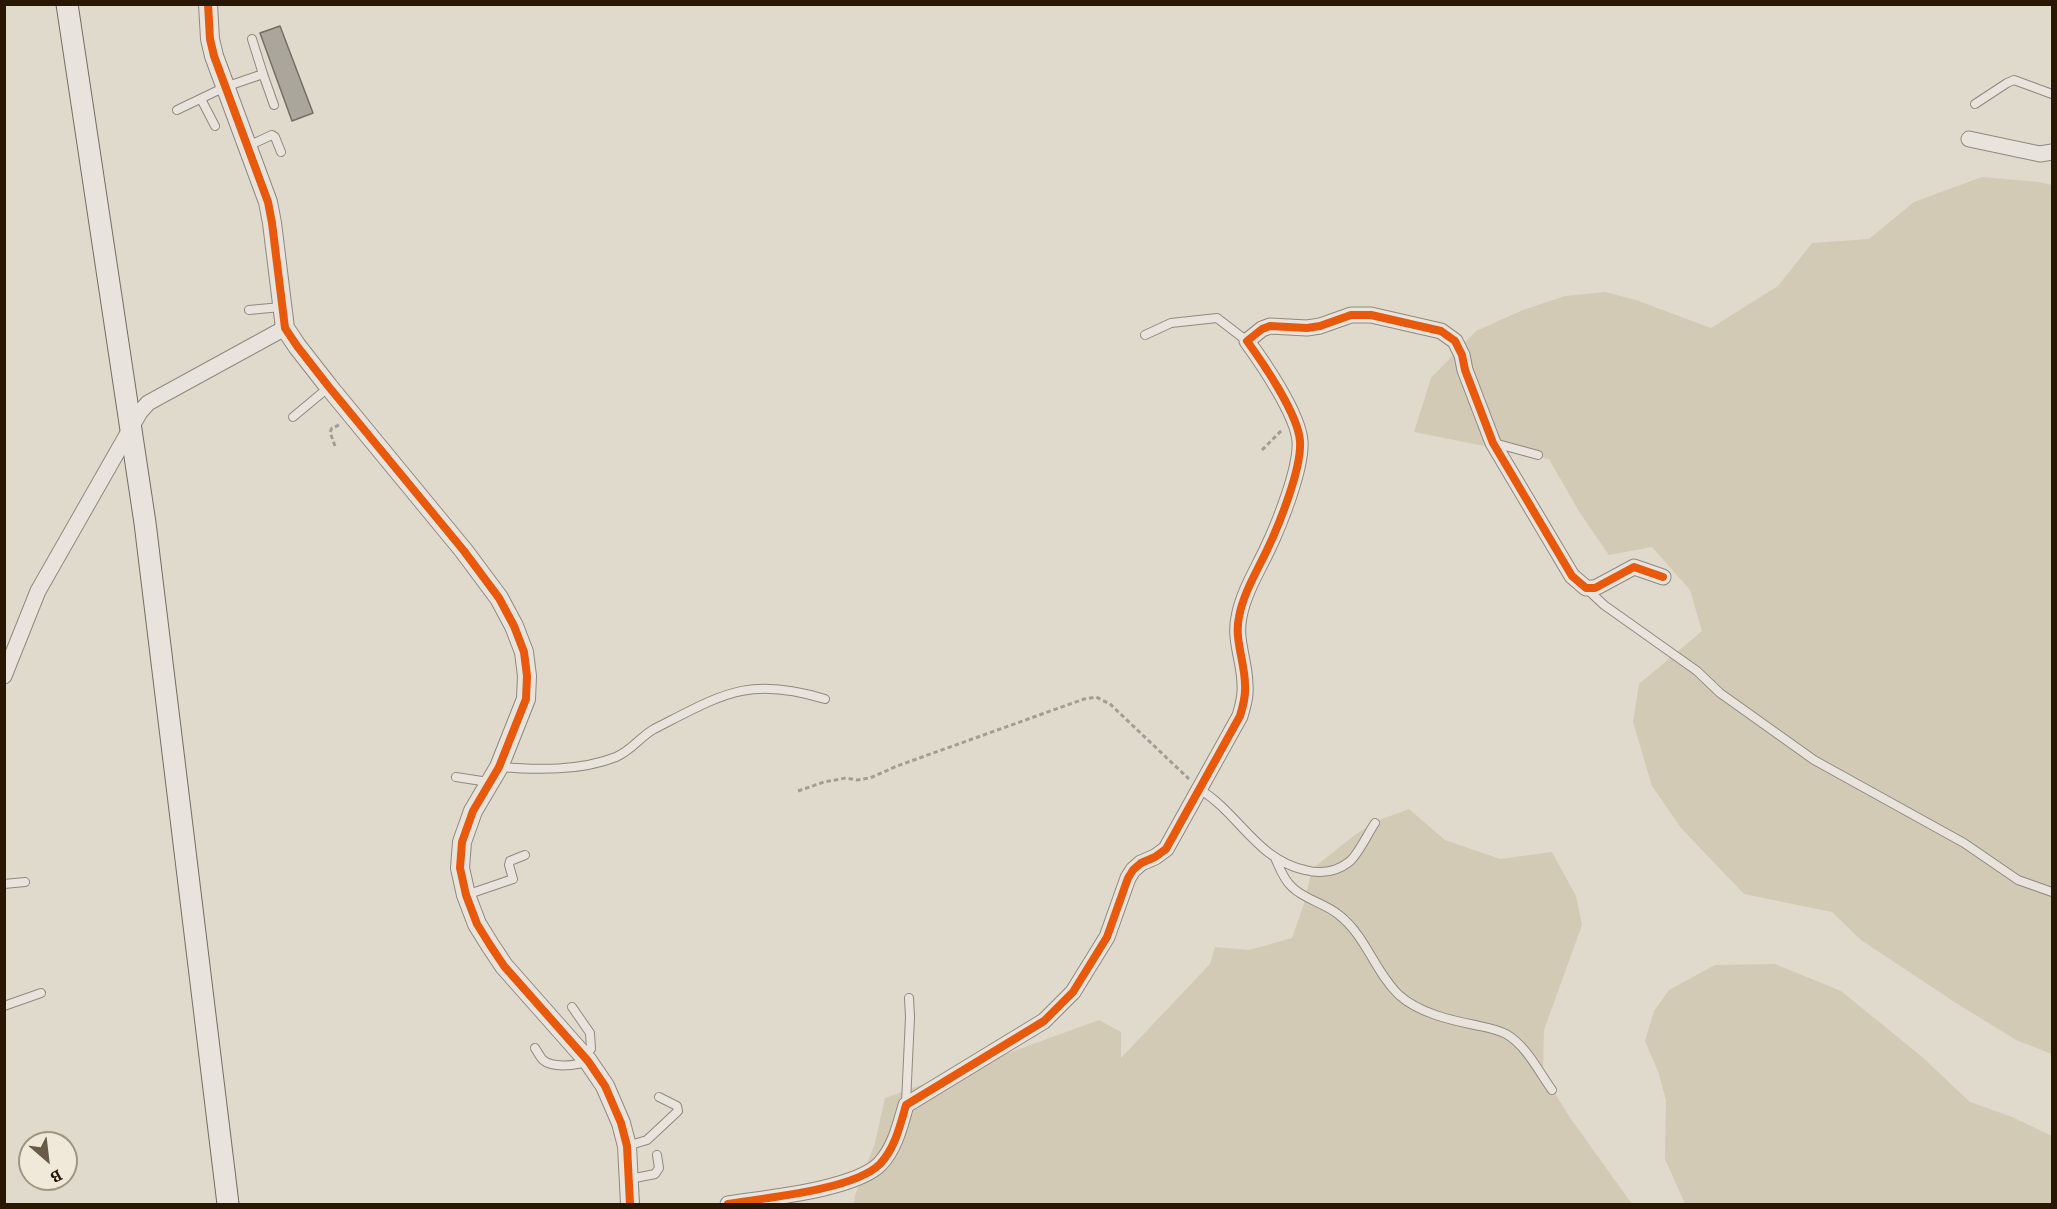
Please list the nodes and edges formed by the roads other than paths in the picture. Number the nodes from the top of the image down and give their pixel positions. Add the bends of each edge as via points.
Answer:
1 (67, 4) edge
2 (208, 4) edge
3 (252, 39) dead end
4 (263, 74) junction
5 (225, 87) junction
6 (2052, 94) edge
7 (201, 99) junction
8 (1975, 104) dead end
9 (274, 105) dead end
10 (177, 110) dead end
11 (215, 126) dead end
12 (1969, 139) dead end
13 (248, 146) junction
14 (281, 152) dead end
15 (2052, 152) edge
16 (283, 306) junction
17 (249, 310) dead end
18 (285, 328) junction
19 (1145, 335) dead end
20 (1247, 340) junction
21 (329, 387) junction
22 (293, 417) dead end
23 (130, 426) junction
24 (1493, 443) junction
25 (1538, 455) dead end
26 (1663, 577) dead end
27 (1586, 588) junction
28 (4, 676) edge
29 (825, 699) dead end
30 (499, 767) junction
31 (456, 777) dead end
32 (488, 782) junction
33 (1198, 788) junction
34 (1375, 823) dead end
35 (525, 855) dead end
36 (1276, 860) junction
37 (25, 882) dead end
38 (4, 884) edge
39 (2052, 892) edge
40 (466, 896) junction
41 (41, 993) dead end
42 (909, 998) dead end
43 (4, 1005) edge
44 (572, 1007) dead end
45 (535, 1048) dead end
46 (586, 1058) junction
47 (1552, 1090) dead end
48 (659, 1097) dead end
49 (906, 1105) junction
50 (627, 1146) junction
51 (657, 1155) dead end
52 (630, 1179) junction
53 (228, 1204) edge
54 (630, 1204) edge
55 (728, 1204) edge

1 - 23 main road
2 - 5 street via 210,39
3 - 4 lane
4 - 5 lane
4 - 9 lane
5 - 7 lane
5 - 13 street
6 - 8 lane via 2014,80
7 - 10 lane
7 - 11 lane
12 - 15 street via 2040,154
13 - 14 lane via 272,135
13 - 16 street via 273,223
16 - 17 lane
16 - 18 street
18 - 21 street
18 - 23 street via 148,403
19 - 20 lane via 1171,323 1217,318
20 - 24 street via 1270,326 1307,328 1350,315 1371,315 1441,331 1455,341 1462,355
20 - 33 street via 1295,423 1300,453 1280,521 1238,618 1245,684 1240,716
21 - 22 lane
21 - 30 street via 464,551 499,598 514,626 524,652 526,699
23 - 28 street via 38,591
23 - 53 main road
24 - 25 lane
24 - 27 street via 1562,562
26 - 27 street via 1634,567 1595,588
27 - 39 lane via 1697,671 1720,693 1814,760 1964,843 2018,880
29 - 30 lane via 795,690 742,690 715,698 644,734 618,756 598,763 526,769
30 - 32 street
31 - 32 lane
32 - 40 street via 462,842 460,868
33 - 36 lane via 1212,796
33 - 49 street via 1166,849 1133,870 1128,878 1107,937 1073,992 1044,1021
34 - 36 lane via 1350,861 1332,871 1316,873
35 - 40 lane via 510,861 513,879
36 - 47 lane via 1291,887 1339,914 1352,927 1381,974 1400,996 1448,1020 1505,1034 1522,1048
37 - 38 lane
40 - 46 street via 477,924 504,966
41 - 43 lane
42 - 49 lane
44 - 46 lane via 590,1033 591,1048
45 - 46 lane via 547,1063 571,1066
46 - 50 street via 605,1086
48 - 50 lane via 677,1106 678,1111 647,1140
49 - 55 street via 894,1143 879,1165 857,1178 819,1189
50 - 52 street
51 - 52 lane via 659,1168 655,1174
52 - 54 street

